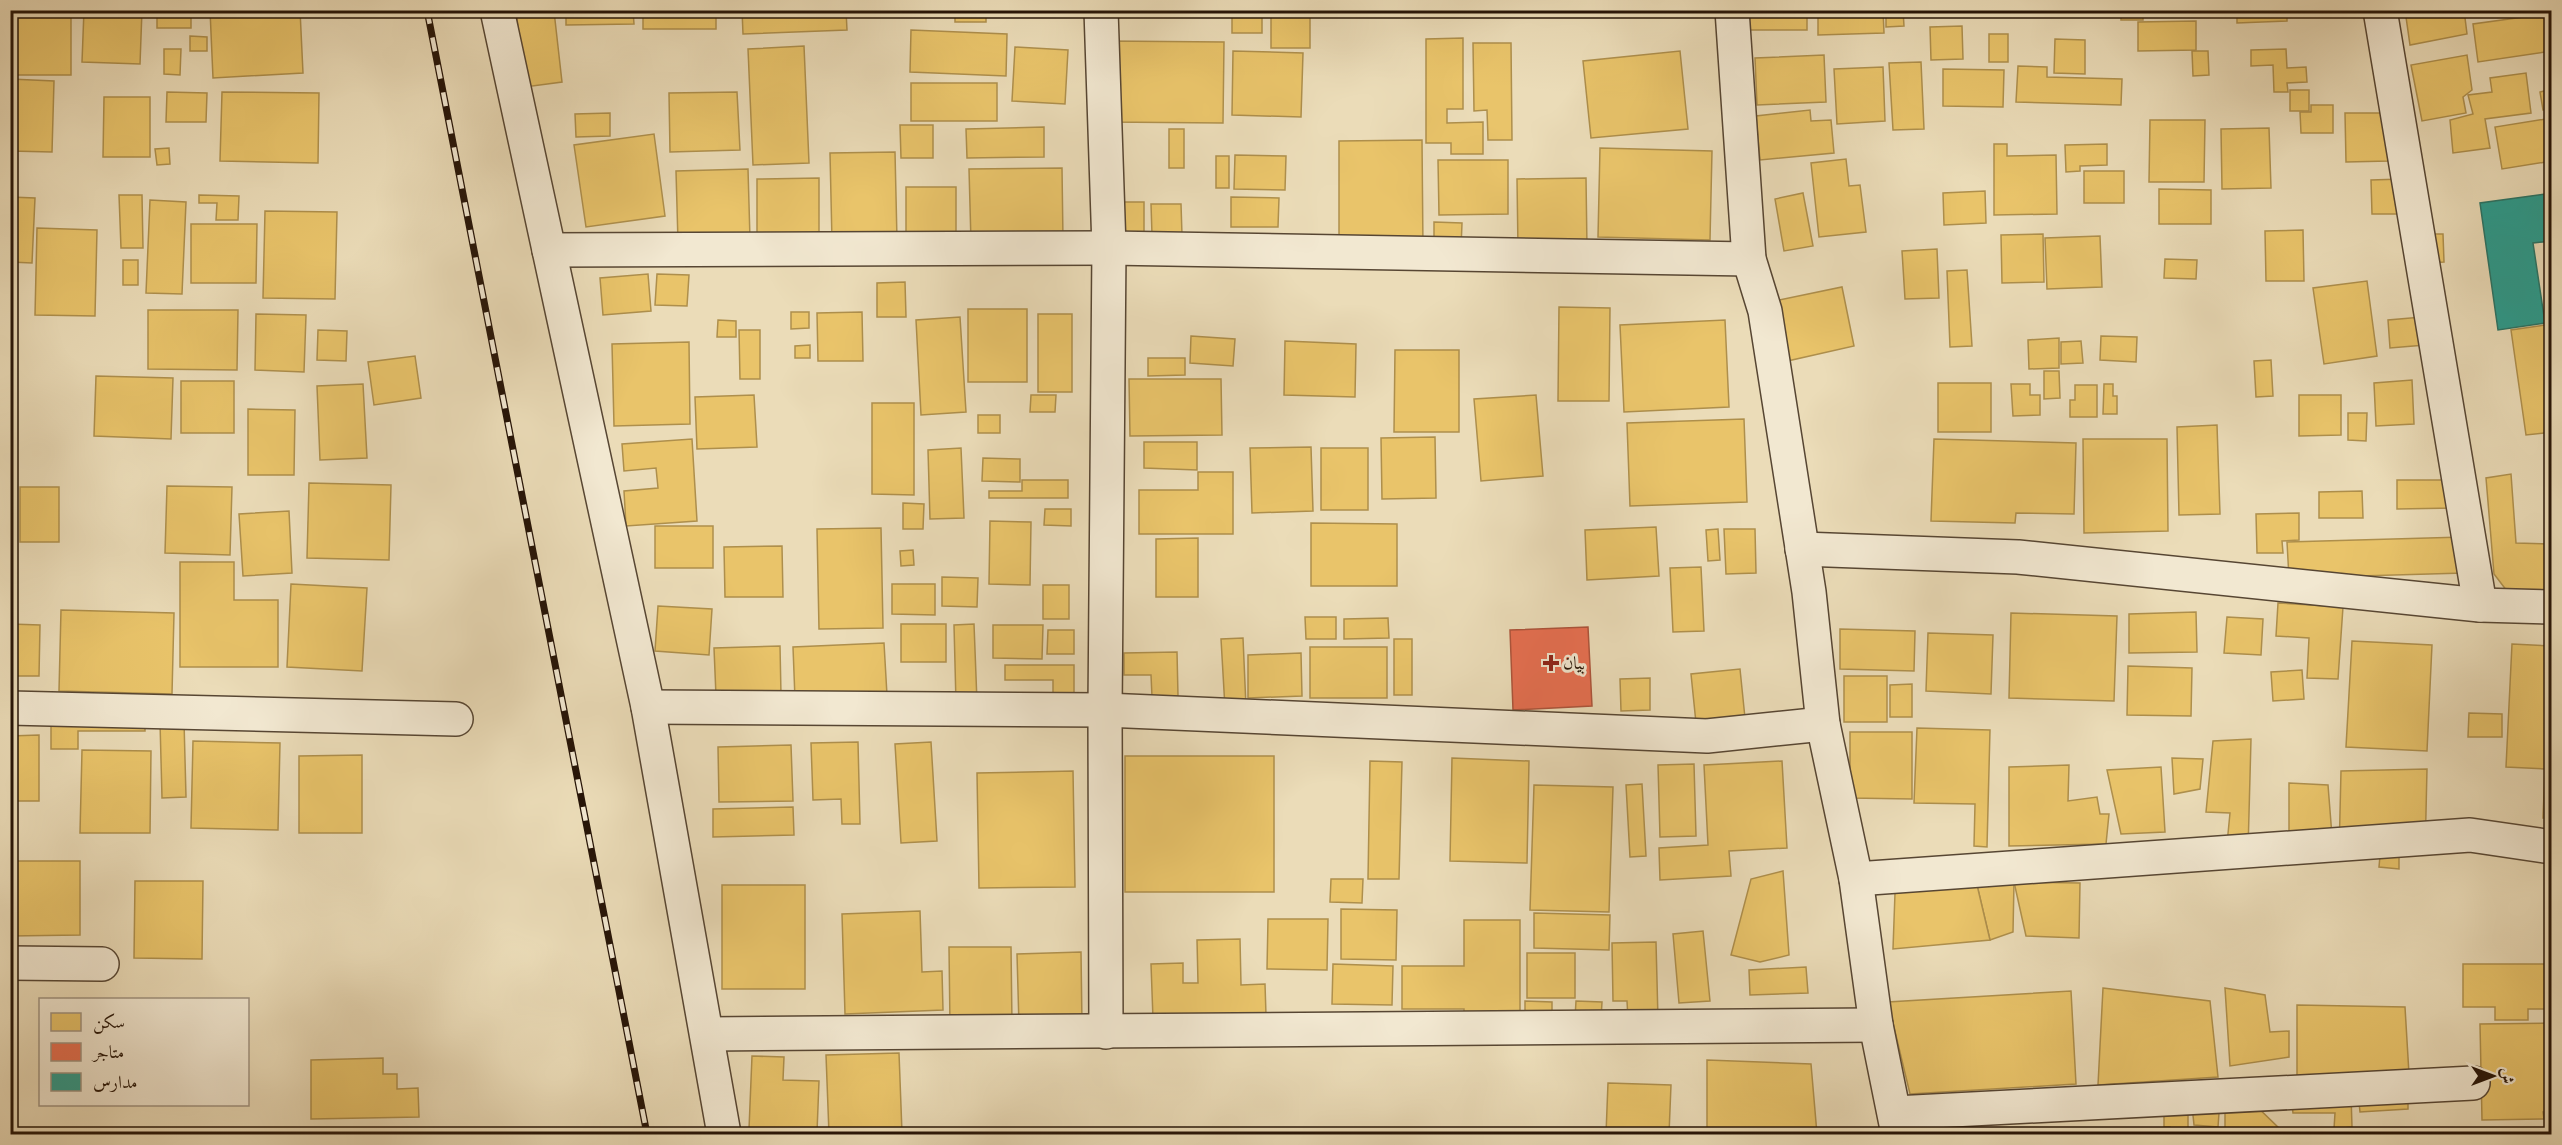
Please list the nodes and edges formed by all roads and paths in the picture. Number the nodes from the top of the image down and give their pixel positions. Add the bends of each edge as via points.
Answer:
1 (497, 10) edge
2 (1101, 10) edge
3 (1732, 10) edge
4 (2380, 10) edge
5 (1109, 248) junction
6 (549, 250) junction
7 (1749, 259) junction
8 (1802, 549) junction
9 (2480, 605) junction
10 (2552, 607) edge
11 (648, 707) junction
12 (10, 708) edge
13 (1105, 710) junction
14 (456, 719) dead end
15 (1823, 724) junction
16 (2552, 847) edge
17 (1856, 879) junction
18 (10, 963) edge
19 (102, 964) dead end
20 (1876, 1025) junction
21 (1106, 1032) junction
22 (707, 1034) junction
23 (2473, 1083) dead end
24 (1897, 1124) edge
25 (724, 1134) edge

1 - 6 street
2 - 5 street
3 - 7 street
4 - 9 street
5 - 6 street
5 - 7 street
5 - 13 street
6 - 11 street
7 - 8 street via 1765,312
8 - 9 street via 2018,557
8 - 15 street
9 - 10 street
11 - 13 street
11 - 22 street
12 - 14 street
13 - 15 street via 1707,736
13 - 21 street
15 - 17 street
16 - 17 street via 2470,835
17 - 20 street
18 - 19 street
20 - 21 street
20 - 24 street
21 - 22 street
22 - 25 street
23 - 24 street

